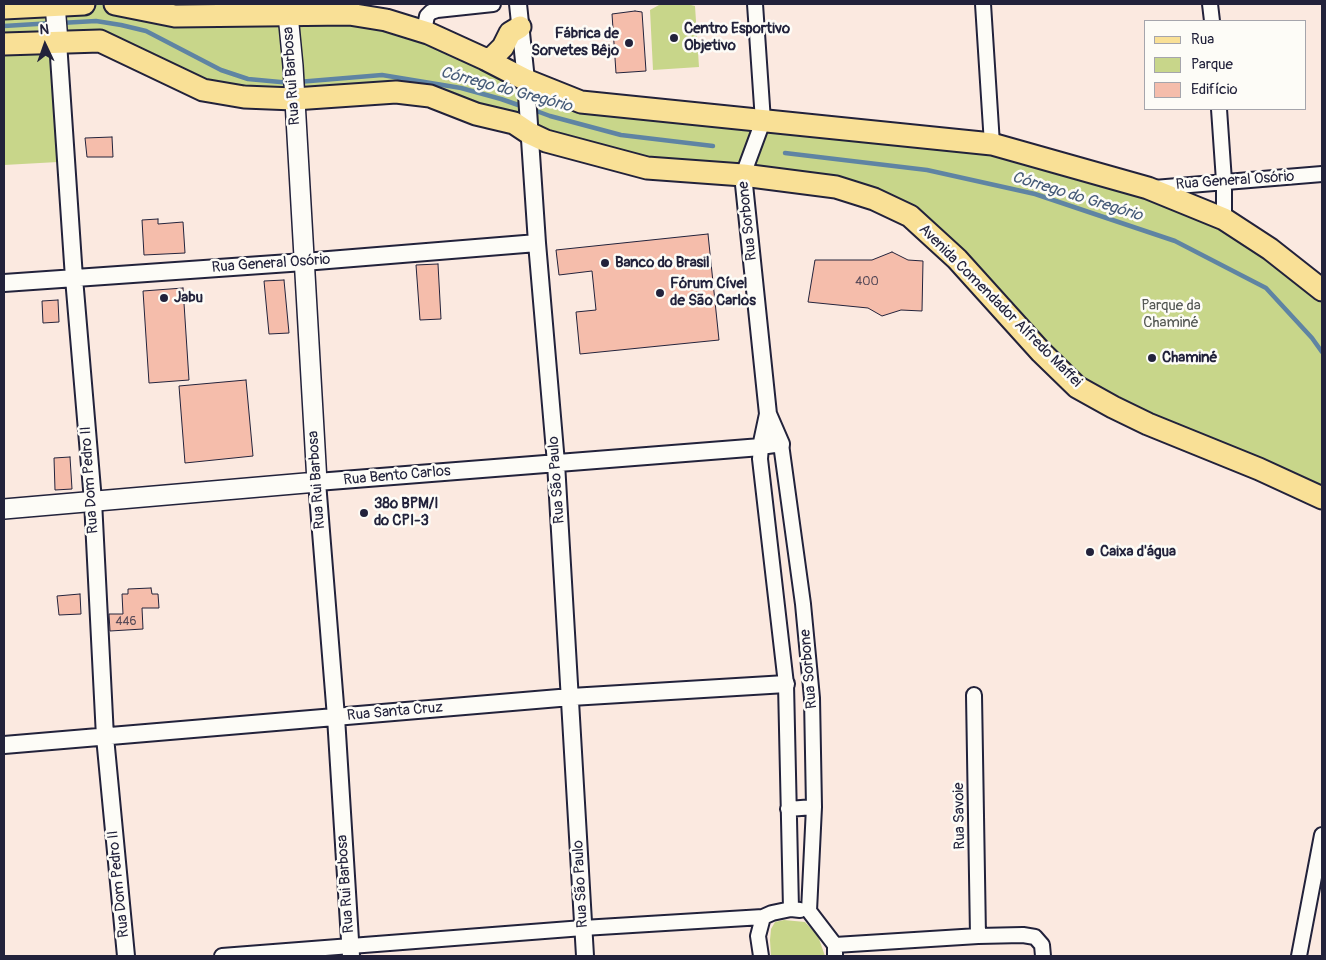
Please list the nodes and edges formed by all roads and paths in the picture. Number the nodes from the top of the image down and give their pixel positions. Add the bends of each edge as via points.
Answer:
1 (84, 4) edge
2 (115, 4) edge
3 (493, 4) edge
4 (518, 4) edge
5 (755, 4) edge
6 (983, 4) edge
7 (1210, 4) edge
8 (55, 7) edge
9 (4, 8) edge
10 (287, 9) edge
11 (1212, 20) edge
12 (520, 27) junction
13 (428, 33) junction
14 (58, 38) junction
15 (4, 44) edge
16 (485, 59) junction
17 (526, 87) junction
18 (294, 96) junction
19 (1219, 110) edge
20 (763, 121) junction
21 (529, 130) junction
22 (992, 144) junction
23 (1322, 174) edge
24 (743, 176) junction
25 (1224, 181) junction
26 (1148, 188) junction
27 (1224, 219) junction
28 (537, 243) junction
29 (304, 262) junction
30 (74, 278) junction
31 (4, 283) edge
32 (1322, 290) edge
33 (768, 414) junction
34 (781, 444) junction
35 (761, 447) junction
36 (556, 463) junction
37 (317, 482) junction
38 (1322, 498) edge
39 (93, 501) junction
40 (4, 508) edge
41 (786, 684) junction
42 (974, 695) dead end
43 (571, 697) junction
44 (336, 717) junction
45 (104, 737) junction
46 (4, 744) edge
47 (814, 807) junction
48 (788, 809) junction
49 (1322, 835) edge
50 (791, 909) junction
51 (809, 910) junction
52 (763, 917) junction
53 (583, 928) junction
54 (978, 936) junction
55 (835, 950) edge
56 (351, 951) edge
57 (1043, 951) edge
58 (126, 956) edge
59 (222, 956) edge
60 (585, 956) edge
61 (761, 956) edge
62 (1299, 956) edge

1 - 8 main road
2 - 10 main road via 175,16
3 - 13 street via 431,12 425,26
4 - 12 street, Rua São Paulo
5 - 20 street
6 - 22 street
7 - 11 street
8 - 9 main road
8 - 14 main road, Rua Dom Pedro II
10 - 13 main road via 386,20
10 - 18 main road, Rua Rui Barbosa
12 - 16 main road via 510,33 492,58
12 - 17 street, Rua São Paulo
13 - 16 main road
14 - 15 main road, Avenida Comendador Alfredo Maffei
14 - 18 main road, Avenida Comendador Alfredo Maffei via 100,41 203,90 244,98
14 - 30 street, Rua Dom Pedro II
16 - 17 main road
17 - 20 main road via 581,102
17 - 21 street, Rua São Paulo
18 - 21 main road, Avenida Comendador Alfredo Maffei via 396,92 430,96
18 - 29 main road, Rua Rui Barbosa
19 - 25 street
20 - 22 main road
20 - 24 street, Rua Sorbone
21 - 24 main road, Avenida Comendador Alfredo Maffei via 546,141 647,168
21 - 28 street, Rua São Paulo
22 - 26 main road
23 - 25 street, Rua General Osório
24 - 33 street, Rua Sorbone
24 - 38 main road, Avenida Comendador Alfredo Maffei via 836,187 874,199 910,216 957,259 1076,387 1139,420 1251,465
25 - 26 street, Rua General Osório
25 - 27 street
26 - 27 main road
27 - 32 main road via 1270,249
28 - 29 street, Rua General Osório
28 - 36 street, Rua São Paulo
29 - 30 street, Rua General Osório
29 - 37 main road, Rua Rui Barbosa
30 - 31 street, Rua General Osório
30 - 39 street, Rua Dom Pedro II
33 - 34 street, Rua Sorbone
33 - 35 street, Rua Sorbone
34 - 35 street
34 - 47 street, Rua Sorbone via 812,698
35 - 36 street, Rua Bento Carlos
35 - 41 street, Rua Sorbone
36 - 37 street, Rua Bento Carlos
36 - 43 street, Rua São Paulo
37 - 39 main road, Rua Bento Carlos
37 - 44 street, Rua Rui Barbosa
39 - 40 main road, Rua Bento Carlos
39 - 45 street, Rua Dom Pedro II
41 - 43 street, Rua Santa Cruz
41 - 48 street, Rua Sorbone
42 - 54 street, Rua Savoie
43 - 44 street, Rua Santa Cruz
43 - 53 street, Rua São Paulo
44 - 45 street, Rua Santa Cruz
44 - 56 street, Rua Rui Barbosa
45 - 46 street, Rua Santa Cruz
45 - 58 street, Rua Dom Pedro II
47 - 48 street
47 - 51 street, Rua Sorbone
48 - 50 street, Rua Sorbone
49 - 62 street
50 - 51 street
50 - 52 street
51 - 55 street
52 - 53 street
52 - 61 street via 758,936
53 - 56 street
53 - 60 street, Rua São Paulo
54 - 55 street
54 - 57 street via 1034,937
56 - 59 street

